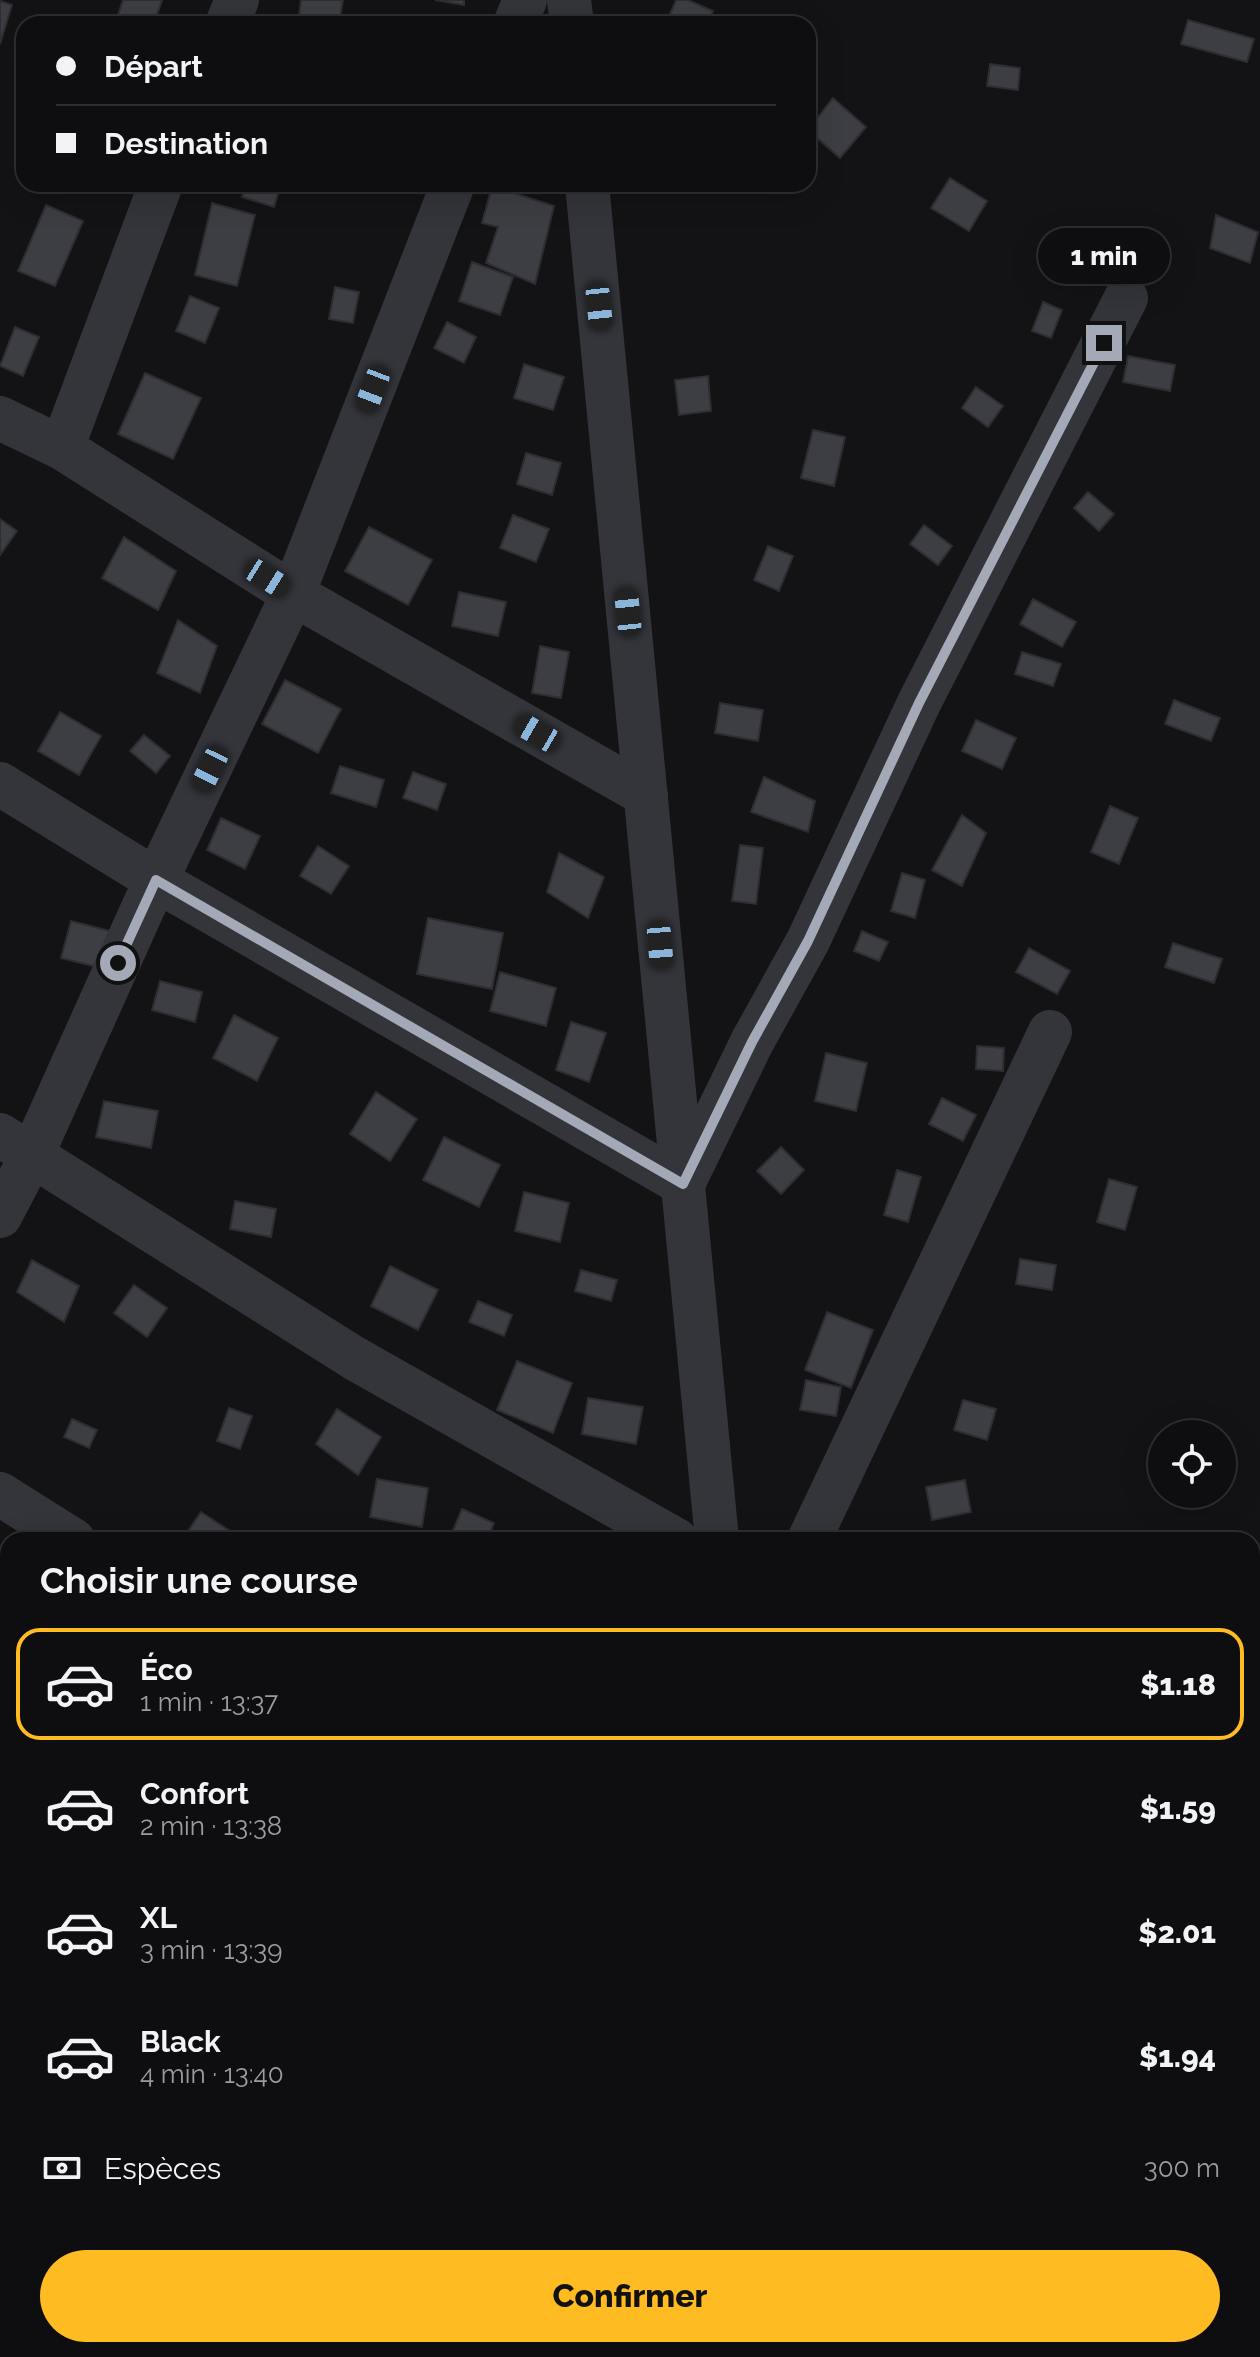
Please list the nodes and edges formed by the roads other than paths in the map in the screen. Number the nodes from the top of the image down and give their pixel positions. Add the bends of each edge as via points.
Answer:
1 (158, 192) edge
2 (450, 192) edge
3 (588, 192) edge
4 (1126, 298) dead end
5 (0, 418) edge
6 (62, 448) junction
7 (293, 594) junction
8 (0, 784) edge
9 (646, 795) junction
10 (156, 880) junction
11 (1050, 1032) dead end
12 (16, 1145) edge
13 (683, 1184) junction
14 (0, 1216) edge
15 (0, 1494) edge
16 (60, 1532) edge
17 (662, 1532) edge
18 (716, 1532) edge
19 (813, 1532) edge

1 - 6 street
2 - 7 street
3 - 9 street
4 - 13 street via 919,703 808,941
5 - 6 street
6 - 7 street
7 - 9 street
7 - 10 street
8 - 10 street
9 - 13 street
10 - 12 street
10 - 13 street
11 - 19 street
12 - 14 street
12 - 17 street via 354,1358
13 - 18 street
15 - 16 street

